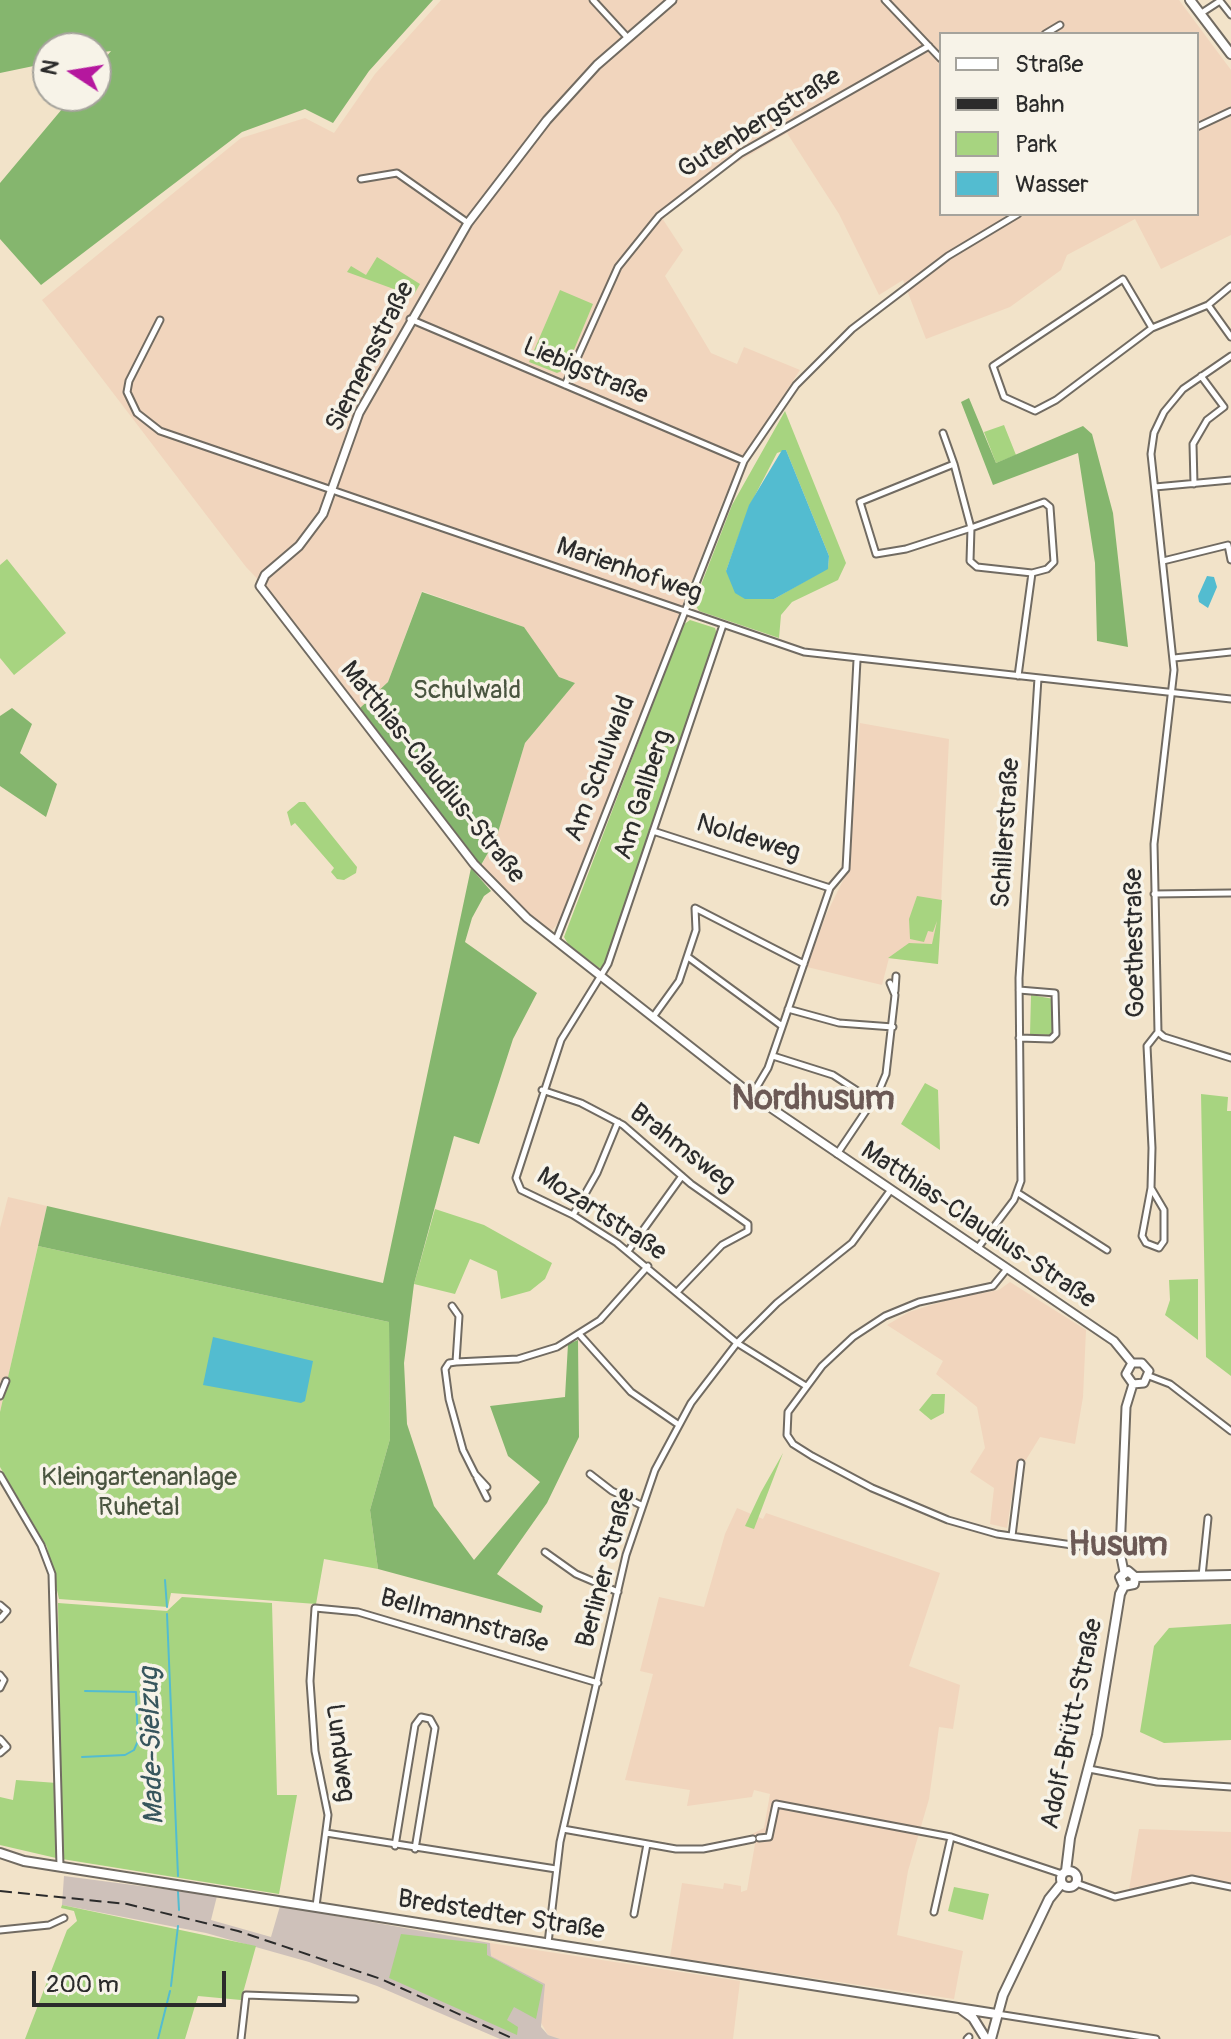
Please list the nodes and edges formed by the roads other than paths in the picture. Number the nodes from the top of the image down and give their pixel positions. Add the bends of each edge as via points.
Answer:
1 (593, 0) edge
2 (672, 0) edge
3 (885, 0) edge
4 (1190, 0) edge
5 (1200, 14) junction
6 (1231, 15) edge
7 (1060, 25) dead end
8 (1048, 32) edge
9 (627, 37) junction
10 (929, 46) junction
11 (1231, 54) edge
12 (939, 57) edge
13 (1231, 111) edge
14 (1199, 126) edge
15 (361, 179) dead end
16 (1015, 216) edge
17 (468, 223) junction
18 (1231, 286) edge
19 (1208, 305) junction
20 (410, 319) junction
21 (160, 320) dead end
22 (1152, 328) junction
23 (1231, 337) edge
24 (1231, 356) edge
25 (1201, 376) junction
26 (565, 385) junction
27 (943, 433) dead end
28 (744, 461) junction
29 (954, 464) junction
30 (1231, 480) edge
31 (1194, 484) junction
32 (1155, 487) junction
33 (333, 489) junction
34 (971, 528) junction
35 (1230, 544) edge
36 (1231, 560) edge
37 (1163, 561) junction
38 (1032, 573) junction
39 (260, 586) joint
40 (683, 611) junction
41 (723, 625) junction
42 (1231, 652) edge
43 (1174, 658) junction
44 (857, 660) junction
45 (1018, 676) junction
46 (1038, 678) junction
47 (1173, 692) junction
48 (1231, 699) edge
49 (653, 831) junction
50 (830, 888) junction
51 (1231, 893) edge
52 (1154, 894) junction
53 (555, 941) junction
54 (688, 957) junction
55 (804, 964) junction
56 (601, 976) junction
57 (896, 976) dead end
58 (890, 983) dead end
59 (1019, 990) junction
60 (895, 995) junction
61 (788, 1009) junction
62 (653, 1018) junction
63 (782, 1026) junction
64 (893, 1027) junction
65 (1158, 1032) junction
66 (1019, 1038) junction
67 (773, 1056) junction
68 (1231, 1058) edge
69 (542, 1090) junction
70 (752, 1095) junction
71 (873, 1101) junction
72 (618, 1122) junction
73 (836, 1155) junction
74 (682, 1176) junction
75 (1151, 1188) junction
76 (890, 1191) junction
77 (1018, 1193) junction
78 (573, 1215) junction
79 (977, 1250) junction
80 (1107, 1250) dead end
81 (628, 1251) junction
82 (648, 1266) junction
83 (1006, 1270) junction
84 (677, 1292) junction
85 (452, 1306) dead end
86 (580, 1335) junction
87 (737, 1343) junction
88 (456, 1362) junction
89 (1132, 1363) junction
90 (1149, 1376) junction
91 (6, 1381) dead end
92 (1133, 1384) junction
93 (806, 1386) junction
94 (0, 1396) edge
95 (679, 1425) junction
96 (1231, 1431) edge
97 (1021, 1463) dead end
98 (475, 1474) junction
99 (590, 1474) dead end
100 (0, 1475) edge
101 (487, 1487) dead end
102 (487, 1498) dead end
103 (641, 1505) junction
104 (1208, 1518) dead end
105 (1012, 1536) junction
106 (545, 1552) dead end
107 (1120, 1552) junction
108 (1124, 1572) junction
109 (1231, 1575) edge
110 (1135, 1577) junction
111 (1202, 1577) junction
112 (1124, 1586) junction
113 (618, 1592) junction
114 (0, 1605) edge
115 (318, 1606) joint
116 (0, 1619) edge
117 (0, 1675) edge
118 (598, 1683) junction
119 (0, 1688) edge
120 (0, 1739) edge
121 (0, 1753) edge
122 (1089, 1769) junction
123 (1231, 1787) edge
124 (563, 1829) junction
125 (326, 1833) junction
126 (951, 1837) junction
127 (647, 1844) junction
128 (395, 1846) junction
129 (415, 1849) junction
130 (0, 1853) edge
131 (60, 1866) junction
132 (556, 1869) junction
133 (1064, 1876) junction
134 (1076, 1883) junction
135 (1231, 1887) edge
136 (316, 1907) junction
137 (934, 1912) dead end
138 (634, 1914) dead end
139 (64, 1918) dead end
140 (0, 1930) edge
141 (548, 1945) junction
142 (355, 1999) dead end
143 (957, 2008) junction
144 (996, 2014) junction
145 (1106, 2035) edge
146 (241, 2039) edge
147 (988, 2039) edge
148 (1156, 2039) edge

1 - 9 street
2 - 9 street, Siemensstraße
3 - 10 street
4 - 5 main road
5 - 6 street via 1220,1
5 - 11 main road
7 - 8 street
9 - 17 street, Siemensstraße via 547,120
10 - 12 street
10 - 26 street, Gutenbergstraße via 741,153 659,216 618,267
13 - 14 street
15 - 17 street via 397,173
16 - 28 street, Am Schulwald via 948,256 861,321 796,385
17 - 20 street, Siemensstraße
18 - 19 street
19 - 22 street
19 - 23 street
20 - 26 street, Liebigstraße
20 - 33 street, Siemensstraße via 359,413
21 - 33 street, Marienhofweg via 129,381 127,392 137,413 160,431
22 - 22 street via 1123,279 993,366 1004,397 1035,411
24 - 25 street, Goethestraße
25 - 31 street via 1224,407 1207,420 1193,444
25 - 32 street, Goethestraße via 1174,401 1154,433
26 - 28 street, Liebigstraße
27 - 29 street
28 - 40 street, Am Schulwald
29 - 34 street
29 - 34 street via 860,502 861,512 876,554
30 - 31 street
31 - 32 street
32 - 37 street, Goethestraße
33 - 39 street, Siemensstraße via 323,514 299,546 265,575
33 - 40 street, Marienhofweg
34 - 38 street via 970,561 977,567
34 - 38 street via 1044,502 1050,507 1054,562
35 - 36 street
35 - 37 street
37 - 43 street, Goethestraße
38 - 45 street
39 - 53 street, Matthias-Claudius-Straße via 474,864
40 - 41 street, Marienhofweg
40 - 53 street, Am Schulwald
41 - 44 street, Marienhofweg via 804,652
41 - 49 street, Am Gallberg
42 - 43 street
43 - 47 street, Goethestraße
44 - 45 street, Marienhofweg
44 - 50 street via 848,861
45 - 46 street, Marienhofweg
46 - 47 street, Marienhofweg
46 - 59 street, Schillerstraße
47 - 48 street, Marienhofweg
47 - 52 street, Goethestraße via 1157,801
49 - 50 street, Noldeweg
49 - 56 street, Am Gallberg
50 - 55 street
51 - 52 street
52 - 65 street, Goethestraße
53 - 56 street, Matthias-Claudius-Straße
54 - 55 street via 696,930 695,908
54 - 62 street via 679,981
54 - 63 street
55 - 61 street
56 - 62 street, Matthias-Claudius-Straße
56 - 69 street, Mozartstraße via 567,1027
57 - 60 street
58 - 60 street
59 - 66 street, Schillerstraße
59 - 66 street via 1055,993 1056,1035
60 - 64 street
61 - 63 street
61 - 64 street via 839,1023
62 - 70 street, Matthias-Claudius-Straße
63 - 67 street
64 - 71 street via 886,1074
65 - 68 street
65 - 75 street, Goethestraße via 1147,1046
66 - 77 street, Schillerstraße
67 - 70 street
67 - 71 street via 833,1075
69 - 72 street, Brahmsweg
69 - 78 street, Mozartstraße via 517,1182 525,1193
70 - 73 street, Matthias-Claudius-Straße
71 - 73 street
72 - 74 street, Brahmsweg
72 - 78 street
73 - 76 street, Matthias-Claudius-Straße
74 - 81 street
74 - 84 street, Brahmsweg via 749,1228 722,1245
75 - 75 street, Goethestraße via 1142,1237 1159,1248 1164,1241 1164,1210
76 - 79 street, Matthias-Claudius-Straße
76 - 87 street, Berliner Straße via 852,1243
77 - 79 street
77 - 80 street
78 - 81 street, Mozartstraße
79 - 83 street, Matthias-Claudius-Straße
81 - 82 street, Mozartstraße
82 - 84 street, Mozartstraße
82 - 86 street via 612,1309
83 - 89 street, Matthias-Claudius-Straße via 1114,1341
83 - 93 street via 993,1286 932,1297 877,1321 841,1347
84 - 87 street, Mozartstraße
85 - 88 street via 459,1316
86 - 88 street via 518,1359
86 - 95 street via 621,1384
87 - 93 street, Mozartstraße
87 - 95 street, Berliner Straße
88 - 98 street via 445,1369 449,1399
89 - 90 street, Matthias-Claudius-Straße via 1142,1363
89 - 92 street via 1126,1374
90 - 92 street via 1144,1383
90 - 96 street, Matthias-Claudius-Straße via 1170,1384
91 - 94 street
92 - 107 street via 1126,1407
93 - 105 street via 785,1421 793,1444 909,1504
95 - 103 street, Berliner Straße
97 - 105 street
98 - 101 street
98 - 102 street
99 - 103 street
100 - 131 street via 52,1574
103 - 113 street, Berliner Straße
104 - 111 street
105 - 107 street
106 - 113 street via 576,1574
107 - 108 street
108 - 110 main road
108 - 112 main road, Adolf-Brütt-Straße
109 - 111 main road
110 - 111 main road
110 - 112 main road, Adolf-Brütt-Straße via 1134,1584
112 - 122 main road, Adolf-Brütt-Straße
113 - 118 street, Berliner Straße
114 - 116 street via 7,1611
115 - 118 street, Bellmannstraße via 358,1612
115 - 125 street, Lundweg via 312,1616 310,1681 315,1751 327,1804
117 - 119 street
118 - 124 street, Berliner Straße
120 - 121 street via 7,1747
122 - 123 street via 1157,1782
122 - 133 main road, Adolf-Brütt-Straße
124 - 127 street
124 - 132 street, Berliner Straße
125 - 128 street
125 - 136 street, Lundweg
126 - 127 street via 776,1804 769,1837 703,1849
126 - 133 street
126 - 137 street
127 - 138 street
128 - 129 street
128 - 129 street via 415,1725 421,1717 435,1728
129 - 132 street
130 - 131 main road, Bredstedter Straße
131 - 136 main road, Bredstedter Straße
132 - 141 street, Berliner Straße
133 - 134 main road via 1069,1887
133 - 134 main road, Adolf-Brütt-Straße via 1074,1872
133 - 144 main road, Adolf-Brütt-Straße
134 - 135 street via 1115,1897 1192,1879
136 - 141 main road, Bredstedter Straße
139 - 140 street via 49,1925
141 - 143 main road, Bredstedter Straße
142 - 146 street via 246,1995
143 - 144 main road, Bredstedter Straße
143 - 147 main road via 973,2018
144 - 145 street
144 - 147 main road, Adolf-Brütt-Straße
145 - 148 street

